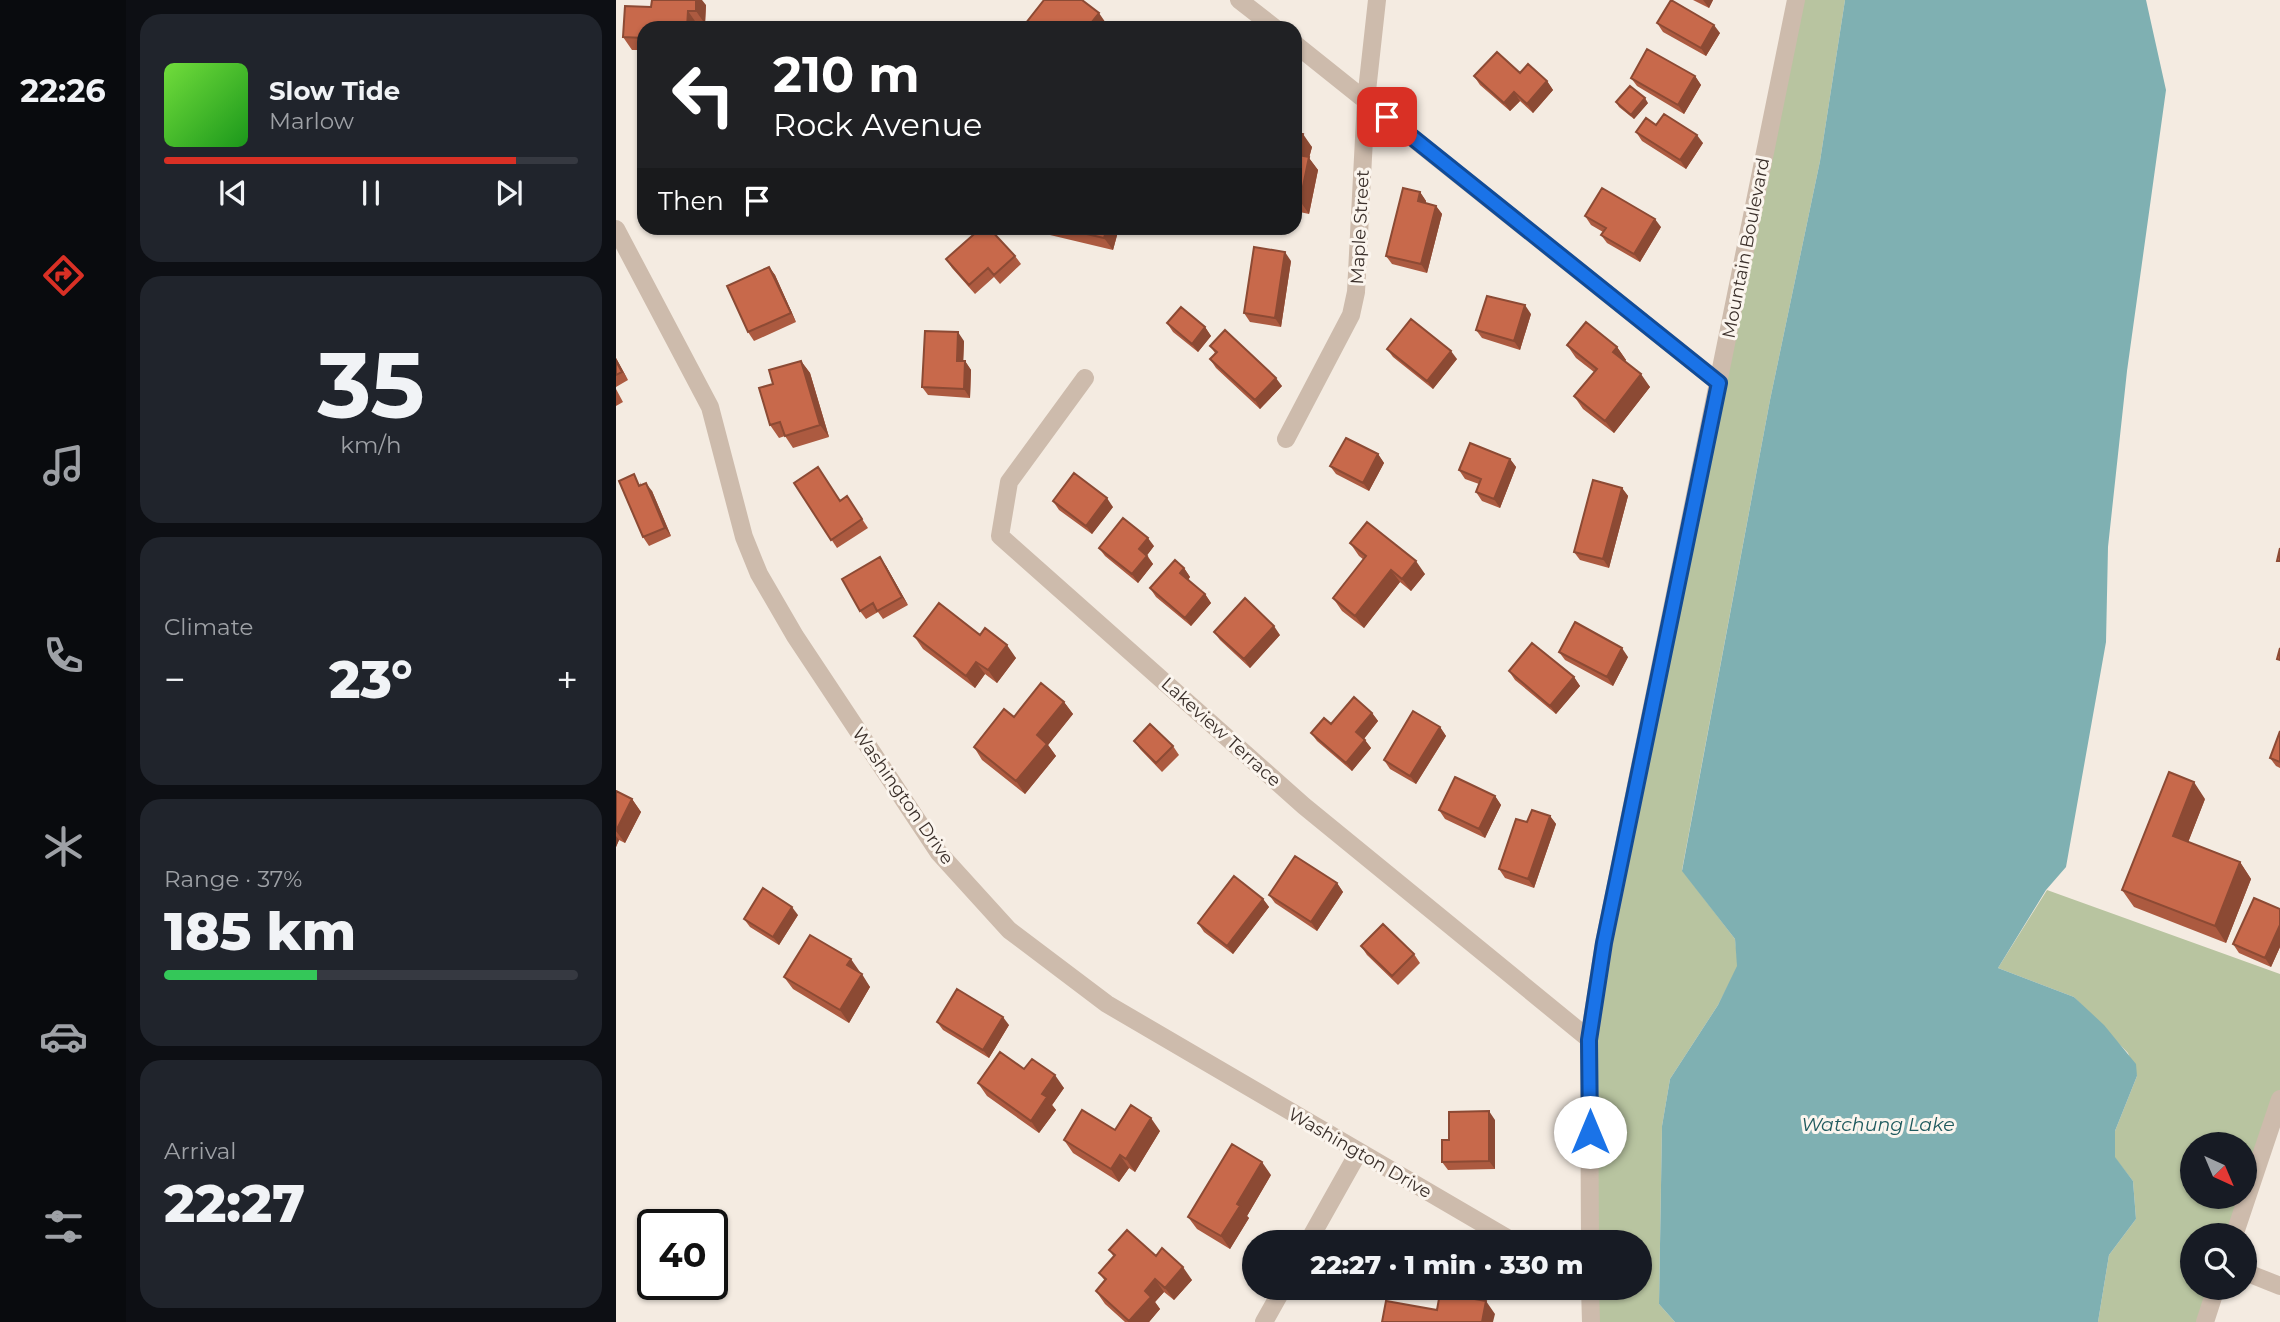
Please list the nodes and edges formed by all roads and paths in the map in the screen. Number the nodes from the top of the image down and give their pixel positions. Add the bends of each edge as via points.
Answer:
1 (1239, 0) edge
2 (1377, 0) edge
3 (1796, 0) edge
4 (1266, 21) edge
5 (1302, 50) edge
6 (1366, 100) junction
7 (616, 229) edge
8 (1085, 378) dead end
9 (1719, 383) junction
10 (1286, 439) dead end
11 (1589, 1040) junction
12 (2280, 1099) edge
13 (1358, 1153) junction
14 (2238, 1223) edge
15 (1315, 1230) edge
16 (1493, 1230) edge
17 (1590, 1230) edge
18 (2257, 1277) edge
19 (2280, 1286) edge
20 (1276, 1300) edge
21 (1590, 1300) edge
22 (2212, 1300) edge
23 (1264, 1322) edge
24 (1591, 1322) edge
25 (2205, 1322) edge

1 - 4 street
2 - 6 street, Maple Street
3 - 9 street, Mountain Boulevard
5 - 6 street
6 - 9 street
6 - 10 street, Maple Street via 1351,315
7 - 13 street, Washington Drive via 710,407 744,537 759,574 939,853 1009,930 1107,1004
8 - 11 street, Lakeview Terrace via 1009,482 1000,536 1304,806
9 - 11 street, Mountain Boulevard via 1604,943
11 - 17 street, Mountain Boulevard
12 - 14 street
13 - 15 street
13 - 16 street, Washington Drive
18 - 19 street
20 - 23 street
21 - 24 street
22 - 25 street

